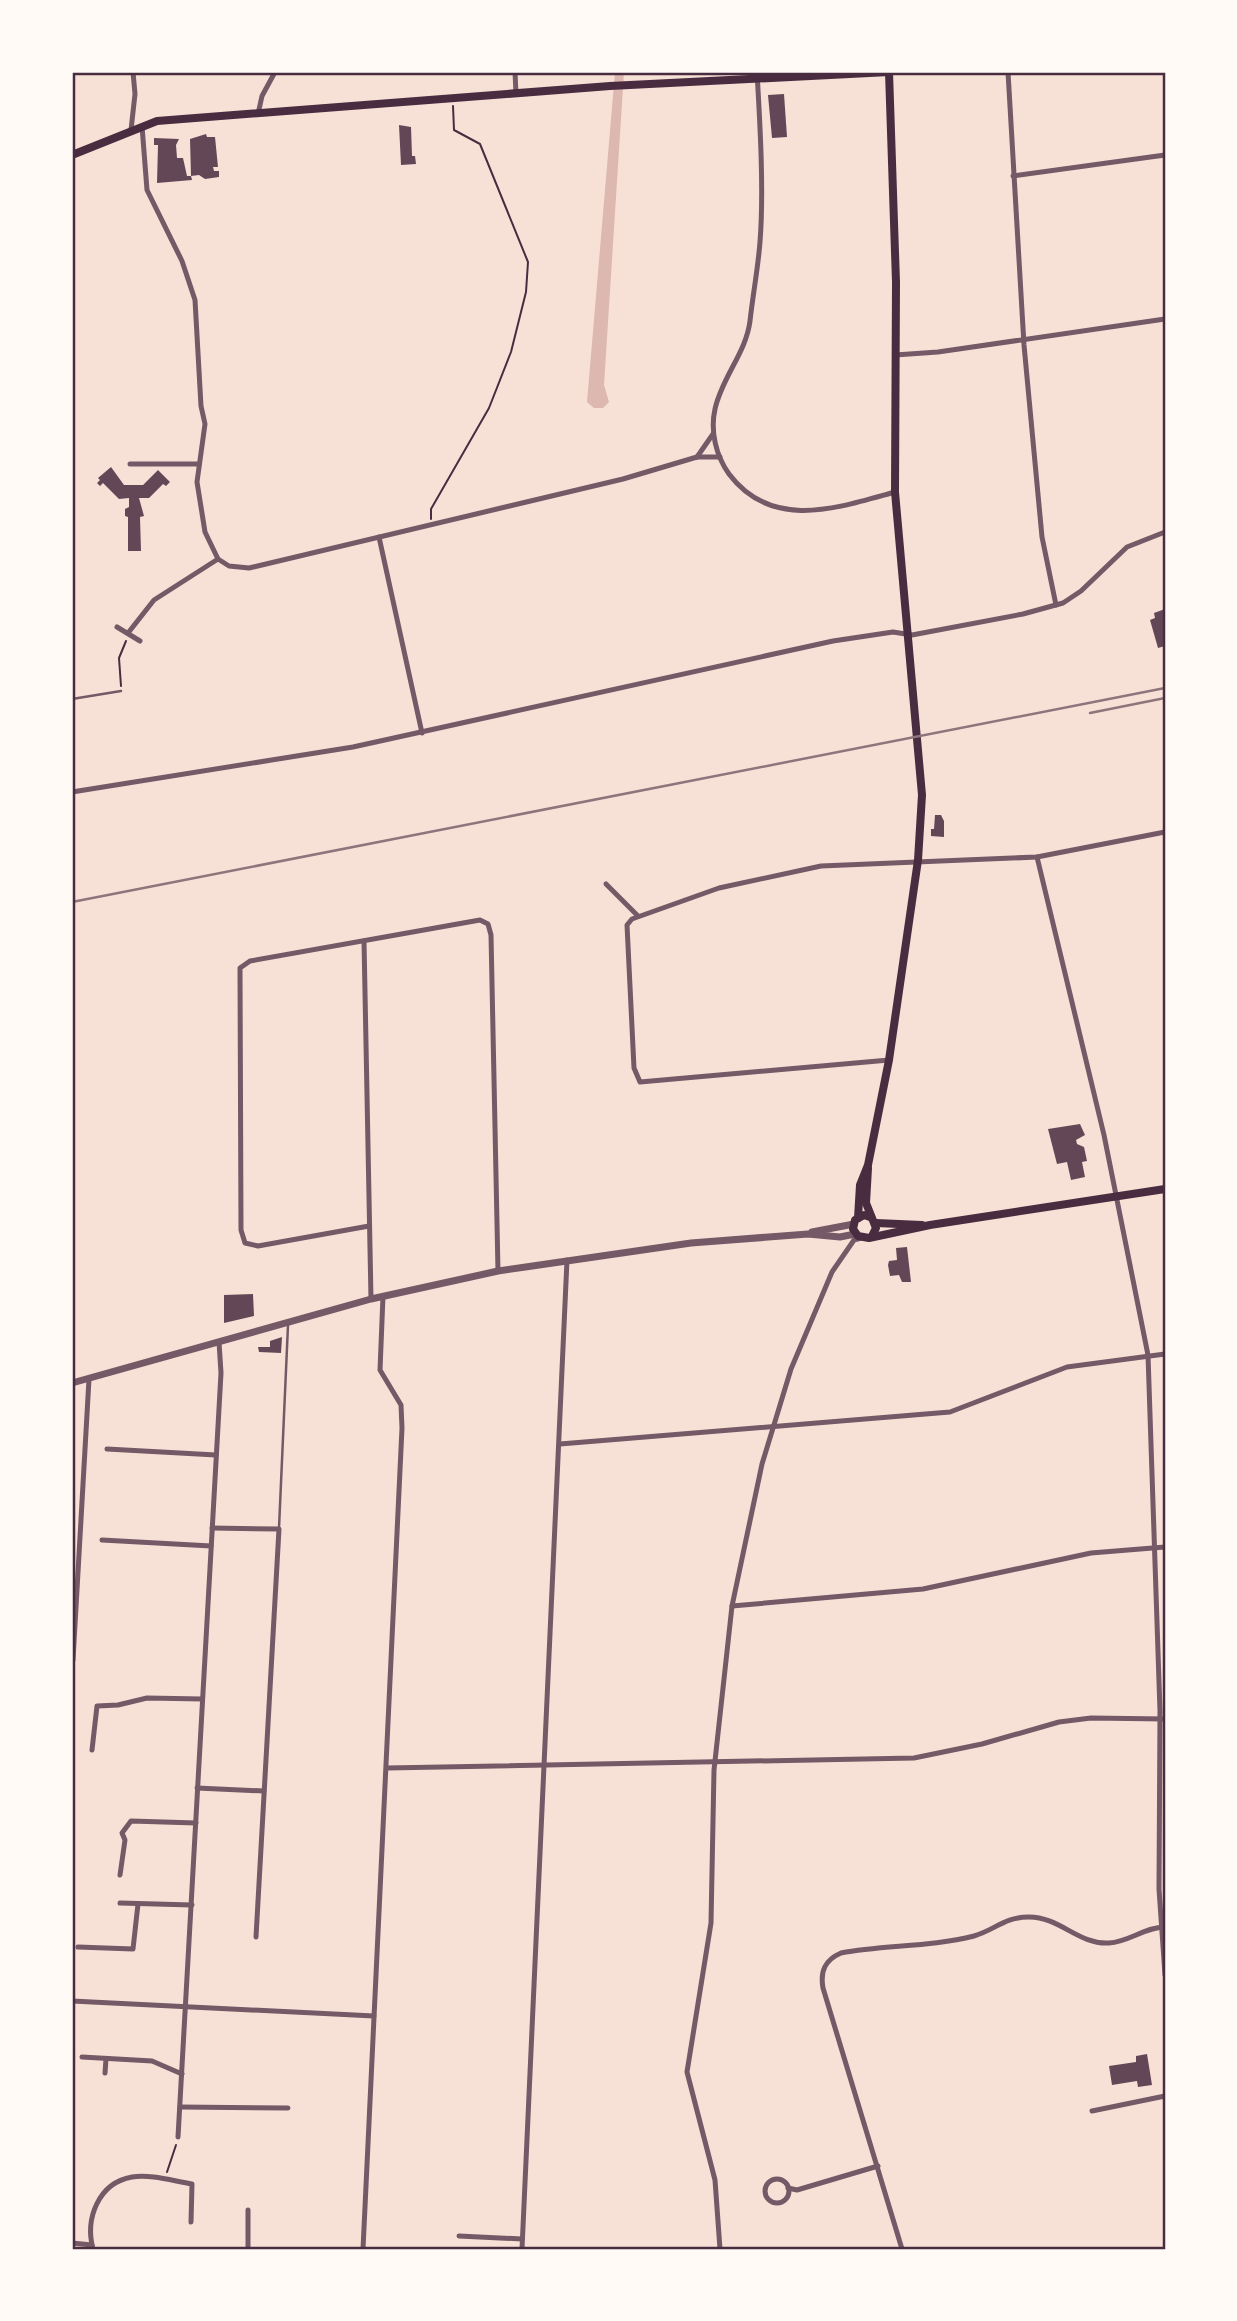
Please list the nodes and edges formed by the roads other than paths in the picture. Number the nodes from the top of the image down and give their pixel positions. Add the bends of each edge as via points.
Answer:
1 (133, 72) edge
2 (275, 72) edge
3 (515, 72) edge
4 (888, 72) edge
5 (1008, 72) edge
6 (757, 74) edge
7 (516, 94) junction
8 (258, 114) junction
9 (141, 125) junction
10 (131, 130) junction
11 (72, 155) edge
12 (1165, 155) edge
13 (1013, 176) junction
14 (1165, 319) edge
15 (1025, 339) junction
16 (895, 355) junction
17 (713, 434) junction
18 (697, 457) junction
19 (720, 457) junction
20 (130, 464) dead end
21 (198, 464) junction
22 (895, 492) junction
23 (1165, 532) edge
24 (379, 537) junction
25 (218, 559) junction
26 (1056, 605) junction
27 (117, 627) dead end
28 (128, 633) junction
29 (905, 633) junction
30 (140, 641) dead end
31 (121, 691) road end
32 (72, 699) edge
33 (422, 733) junction
34 (72, 792) edge
35 (1165, 832) edge
36 (1037, 857) junction
37 (918, 860) junction
38 (606, 884) dead end
39 (638, 916) junction
40 (364, 941) junction
41 (889, 1060) junction
42 (868, 1165) junction
43 (1165, 1189) edge
44 (1118, 1198) junction
45 (873, 1220) junction
46 (856, 1221) junction
47 (930, 1225) junction
48 (369, 1226) junction
49 (808, 1234) junction
50 (858, 1236) junction
51 (872, 1236) junction
52 (568, 1260) junction
53 (498, 1271) junction
54 (383, 1296) junction
55 (371, 1299) junction
56 (288, 1321) junction
57 (219, 1342) junction
58 (1165, 1354) edge
59 (1148, 1355) junction
60 (89, 1379) junction
61 (72, 1383) edge
62 (773, 1425) junction
63 (559, 1444) junction
64 (107, 1449) dead end
65 (216, 1455) junction
66 (212, 1528) junction
67 (279, 1529) junction
68 (102, 1540) dead end
69 (211, 1546) junction
70 (1165, 1547) edge
71 (1154, 1548) junction
72 (80, 1582) junction
73 (72, 1587) edge
74 (732, 1606) junction
75 (75, 1610) edge
76 (74, 1660) joint
77 (202, 1699) junction
78 (72, 1702) edge
79 (1162, 1719) edge
80 (92, 1750) dead end
81 (715, 1763) junction
82 (544, 1767) junction
83 (387, 1769) junction
84 (197, 1788) junction
85 (264, 1791) junction
86 (196, 1823) junction
87 (120, 1875) dead end
88 (120, 1903) dead end
89 (138, 1904) junction
90 (192, 1905) junction
91 (1163, 1927) edge
92 (256, 1937) dead end
93 (78, 1947) dead end
94 (1165, 1975) edge
95 (72, 2001) edge
96 (186, 2007) junction
97 (374, 2016) junction
98 (82, 2057) dead end
99 (106, 2059) junction
100 (104, 2073) dead end
101 (181, 2074) junction
102 (1165, 2096) edge
103 (180, 2107) junction
104 (288, 2108) dead end
105 (1092, 2111) dead end
106 (178, 2137) road end
107 (878, 2166) junction
108 (788, 2188) junction
109 (248, 2210) dead end
110 (191, 2222) dead end
111 (460, 2235) dead end
112 (522, 2239) junction
113 (72, 2243) edge
114 (92, 2247) edge
115 (248, 2249) edge
116 (363, 2249) edge
117 (522, 2249) edge
118 (720, 2249) edge
119 (902, 2249) edge

1 - 10 street
2 - 8 street
3 - 7 street
4 - 6 main road via 770,80
4 - 16 main road
5 - 13 street
6 - 7 main road
6 - 17 street via 758,254 748,334 719,394
7 - 8 main road
8 - 9 main road
9 - 10 main road
9 - 21 street via 147,190 195,300 205,424
10 - 11 main road
12 - 13 street
13 - 15 street
14 - 15 street
15 - 16 street
15 - 26 street via 1040,519
16 - 22 main road
17 - 18 street
17 - 19 street
18 - 19 street
18 - 24 street via 623,480
19 - 22 street via 741,488 780,510 829,509
20 - 21 street
21 - 25 street via 203,521
22 - 29 main road
23 - 26 street via 1127,547 1081,591
24 - 25 street via 248,568 229,566
24 - 33 street
25 - 28 street via 154,600
26 - 29 street via 952,628
27 - 28 street
28 - 30 street
29 - 33 street via 833,640
29 - 37 main road via 920,762
31 - 32 lane
33 - 34 street
35 - 36 street
36 - 37 street
36 - 44 street
37 - 39 street via 838,864 775,874 687,897
37 - 41 main road
38 - 39 street
39 - 41 street via 627,930 634,1068 640,1082
40 - 48 street
40 - 48 street via 250,961 240,968 241,1230 245,1243 258,1245
40 - 53 street via 476,920 488,925
41 - 42 main road
42 - 45 main road via 866,1203
42 - 46 main road via 860,1185
43 - 44 main road
44 - 47 main road
44 - 59 street
45 - 46 main road
45 - 47 main road
45 - 51 main road
46 - 49 street
46 - 50 main road
47 - 51 main road
48 - 55 street
49 - 50 street
49 - 52 street via 691,1243
50 - 51 main road
50 - 62 street via 840,1257 801,1342
52 - 53 street
52 - 63 street
53 - 54 street
54 - 55 street
54 - 83 street via 380,1370 402,1415
55 - 56 street
56 - 57 street
56 - 67 lane
57 - 60 street
57 - 65 street
58 - 59 street
59 - 62 street via 1048,1372 950,1412
59 - 71 street
60 - 61 street
60 - 72 street
62 - 63 street
62 - 74 street
63 - 82 street
64 - 65 street
65 - 66 street
66 - 67 street
66 - 69 street
67 - 85 street
68 - 69 street
69 - 77 street
70 - 71 street
71 - 74 street via 1082,1555 923,1589
71 - 79 street
72 - 73 street
72 - 75 street
74 - 81 street
75 - 76 street
76 - 78 lane
77 - 80 street via 147,1698 97,1706
77 - 84 street
79 - 81 street via 1059,1722 914,1758
79 - 91 street
81 - 82 street
81 - 118 street via 711,1923 687,2072 715,2180
82 - 83 street
82 - 112 street
83 - 97 street
84 - 85 street
84 - 86 street
85 - 92 street
86 - 87 street via 131,1821 122,1833
86 - 90 street
88 - 89 street
89 - 90 street
89 - 93 street via 134,1949
90 - 96 street
91 - 94 street
91 - 107 street via 1102,1943 1051,1919 1027,1917 1005,1920 974,1936 841,1953 830,1959 822,1971 823,1988
95 - 96 street
96 - 97 street
96 - 101 street
97 - 116 street
98 - 99 street
99 - 100 street
99 - 101 street via 152,2061
101 - 103 street
102 - 105 street
103 - 104 street
103 - 106 street
107 - 108 street via 797,2190
107 - 119 street
108 - 108 street via 784,2182 772,2180 766,2194 769,2200 780,2202
109 - 115 street
110 - 114 street via 192,2184 133,2177 107,2189 96,2204
111 - 112 street
112 - 117 street
113 - 114 street

